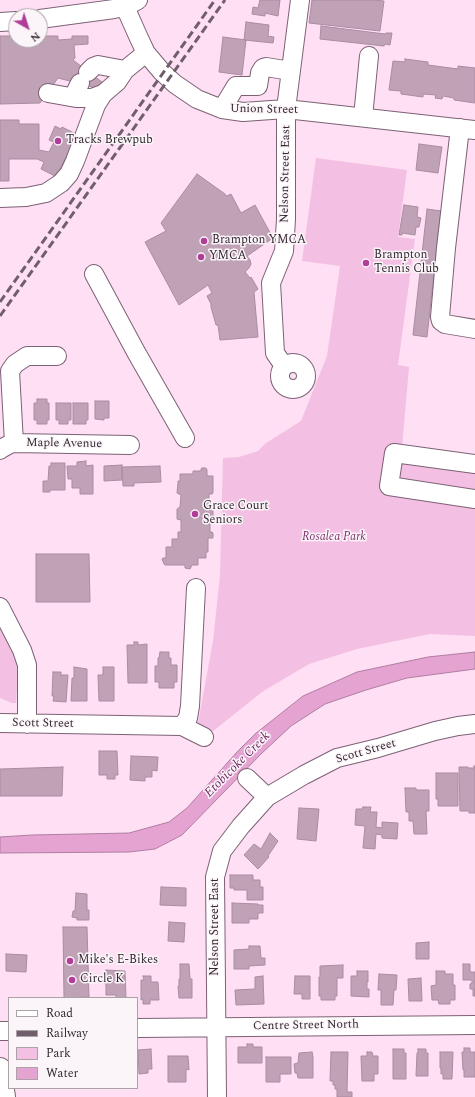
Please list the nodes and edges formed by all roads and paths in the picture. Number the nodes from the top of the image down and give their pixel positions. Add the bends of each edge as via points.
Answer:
1 (300, 0) edge
2 (128, 2) edge
3 (88, 6) edge
4 (48, 17) edge
5 (146, 53) junction
6 (369, 56) dead end
7 (125, 70) junction
8 (291, 71) junction
9 (81, 84) junction
10 (48, 93) dead end
11 (103, 94) junction
12 (222, 109) junction
13 (286, 109) junction
14 (363, 117) junction
15 (468, 129) edge
16 (0, 198) edge
17 (94, 274) dead end
18 (475, 329) edge
19 (57, 356) dead end
20 (284, 366) dead end
21 (185, 438) dead end
22 (130, 445) dead end
23 (7, 447) edge
24 (475, 464) edge
25 (475, 499) edge
26 (196, 588) dead end
27 (0, 607) edge
28 (0, 723) edge
29 (27, 724) junction
30 (475, 724) edge
31 (182, 726) junction
32 (204, 737) dead end
33 (247, 778) dead end
34 (267, 797) junction
35 (475, 1025) edge
36 (216, 1027) junction
37 (138, 1028) edge
38 (0, 1069) edge
39 (4, 1097) edge
40 (217, 1097) edge

1 - 8 street, Nelson Street East
2 - 3 street
2 - 5 street, Union Street
3 - 4 street
5 - 7 street
5 - 12 street, Union Street via 175,84 197,99
6 - 14 street
7 - 9 street via 98,65 93,67
7 - 11 street via 117,82
8 - 12 street via 263,68 258,86 236,86
8 - 13 street, Nelson Street East
9 - 10 street
9 - 11 street via 92,98
11 - 16 street via 96,105 69,174 61,183 46,193
12 - 13 street, Union Street via 243,112
13 - 14 street, Union Street
13 - 20 street, Nelson Street East via 284,251 271,283 275,352
14 - 15 street, Union Street
15 - 18 street via 447,241 440,317 445,324
17 - 21 street
19 - 23 street via 27,356 10,371
22 - 23 street, Maple Avenue
24 - 25 street via 394,453 389,486
26 - 31 street via 190,706 188,718
27 - 29 street via 27,665
28 - 29 street, Scott Street
29 - 31 street, Scott Street
30 - 34 street, Scott Street via 435,731 337,758
31 - 32 street, Scott Street
33 - 34 street
34 - 36 street, Nelson Street East via 222,851 215,877
35 - 36 street, Centre Street North
36 - 37 street, Centre Street North
36 - 40 street, Nelson Street East
38 - 39 main road

